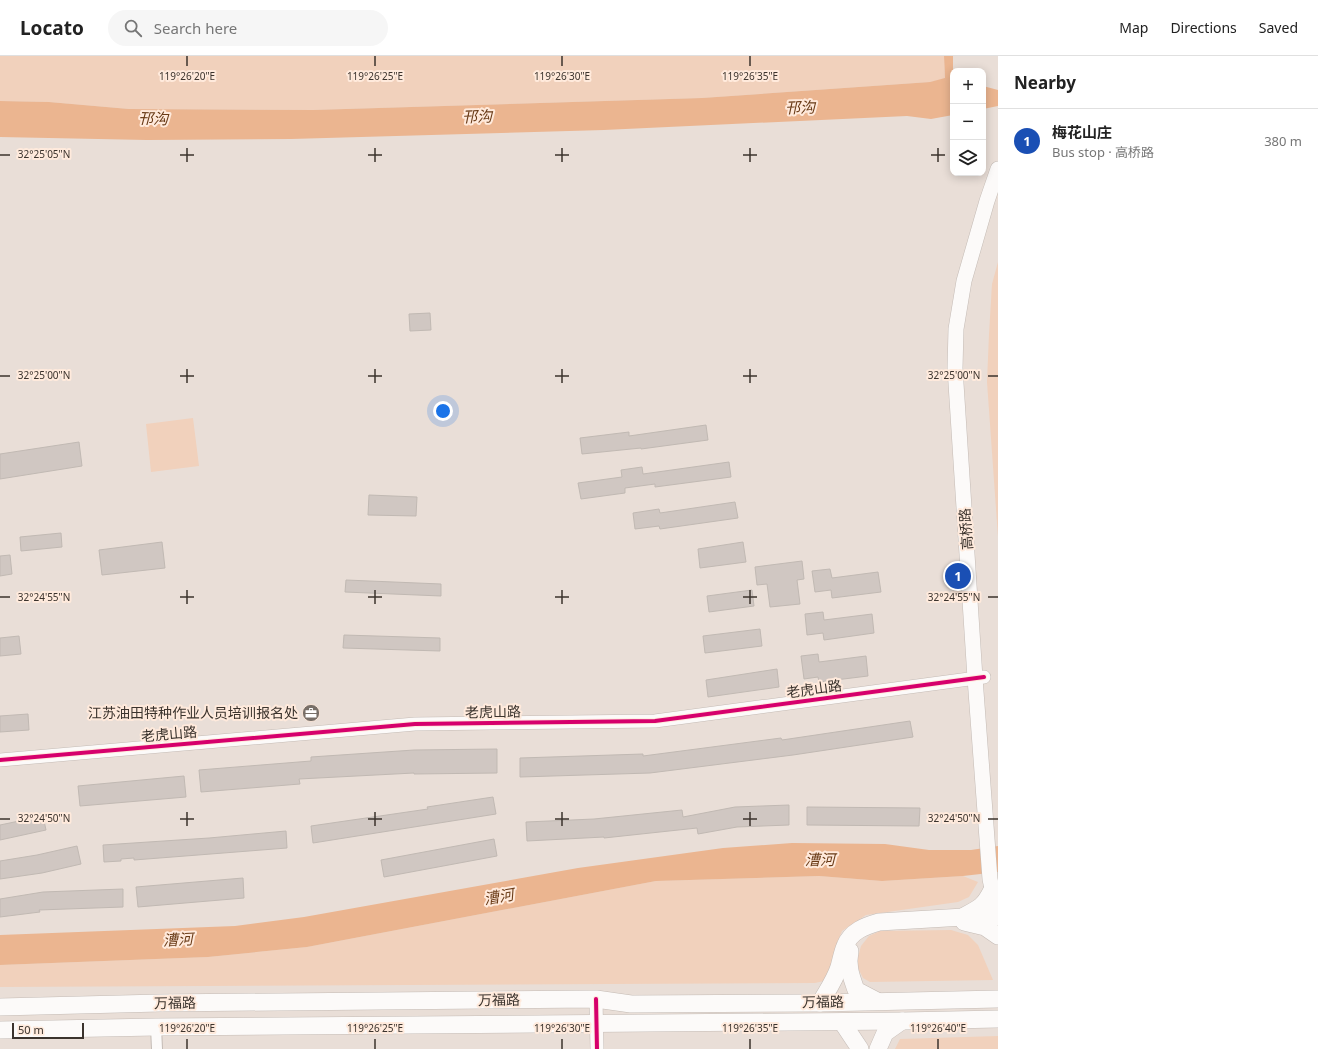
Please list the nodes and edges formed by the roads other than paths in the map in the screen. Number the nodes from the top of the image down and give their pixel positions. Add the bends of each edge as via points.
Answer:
1 (998, 169) edge
2 (998, 198) edge
3 (980, 677) junction
4 (0, 760) edge
5 (992, 836) junction
6 (998, 861) edge
7 (991, 884) junction
8 (998, 917) edge
9 (964, 920) junction
10 (998, 936) edge
11 (998, 998) edge
12 (596, 999) junction
13 (877, 1001) junction
14 (820, 1002) junction
15 (0, 1007) edge
16 (998, 1019) edge
17 (902, 1021) junction
18 (842, 1022) junction
19 (596, 1023) junction
20 (156, 1027) junction
21 (0, 1030) edge
22 (157, 1049) edge
23 (597, 1049) edge
24 (860, 1049) edge
25 (878, 1049) edge

1 - 3 main road, 高桥路 via 964,282 956,329 955,368
2 - 3 main road, 高桥路 via 972,286 966,325 964,366
3 - 4 street, 老虎山路 via 655,721 415,724
3 - 5 main road, 高桥路
5 - 6 main road, 高桥路
5 - 7 main road, 高桥路
7 - 8 main road, 高桥路
7 - 9 main road via 988,898 979,909
8 - 9 main road
9 - 10 main road via 985,927
9 - 13 main road via 880,927 856,938 848,958 849,971 856,990
9 - 14 main road via 879,922 863,926 845,945 839,968
11 - 13 main road, 万福路
12 - 14 main road, 万福路 via 631,1004
12 - 15 main road, 万福路
12 - 19 street
13 - 14 main road, 万福路
16 - 17 main road, 万福路
17 - 18 main road, 万福路
17 - 25 main road via 885,1033
18 - 19 main road, 万福路
18 - 24 main road
19 - 20 main road, 万福路
19 - 23 street
20 - 21 main road, 万福路
20 - 22 street

